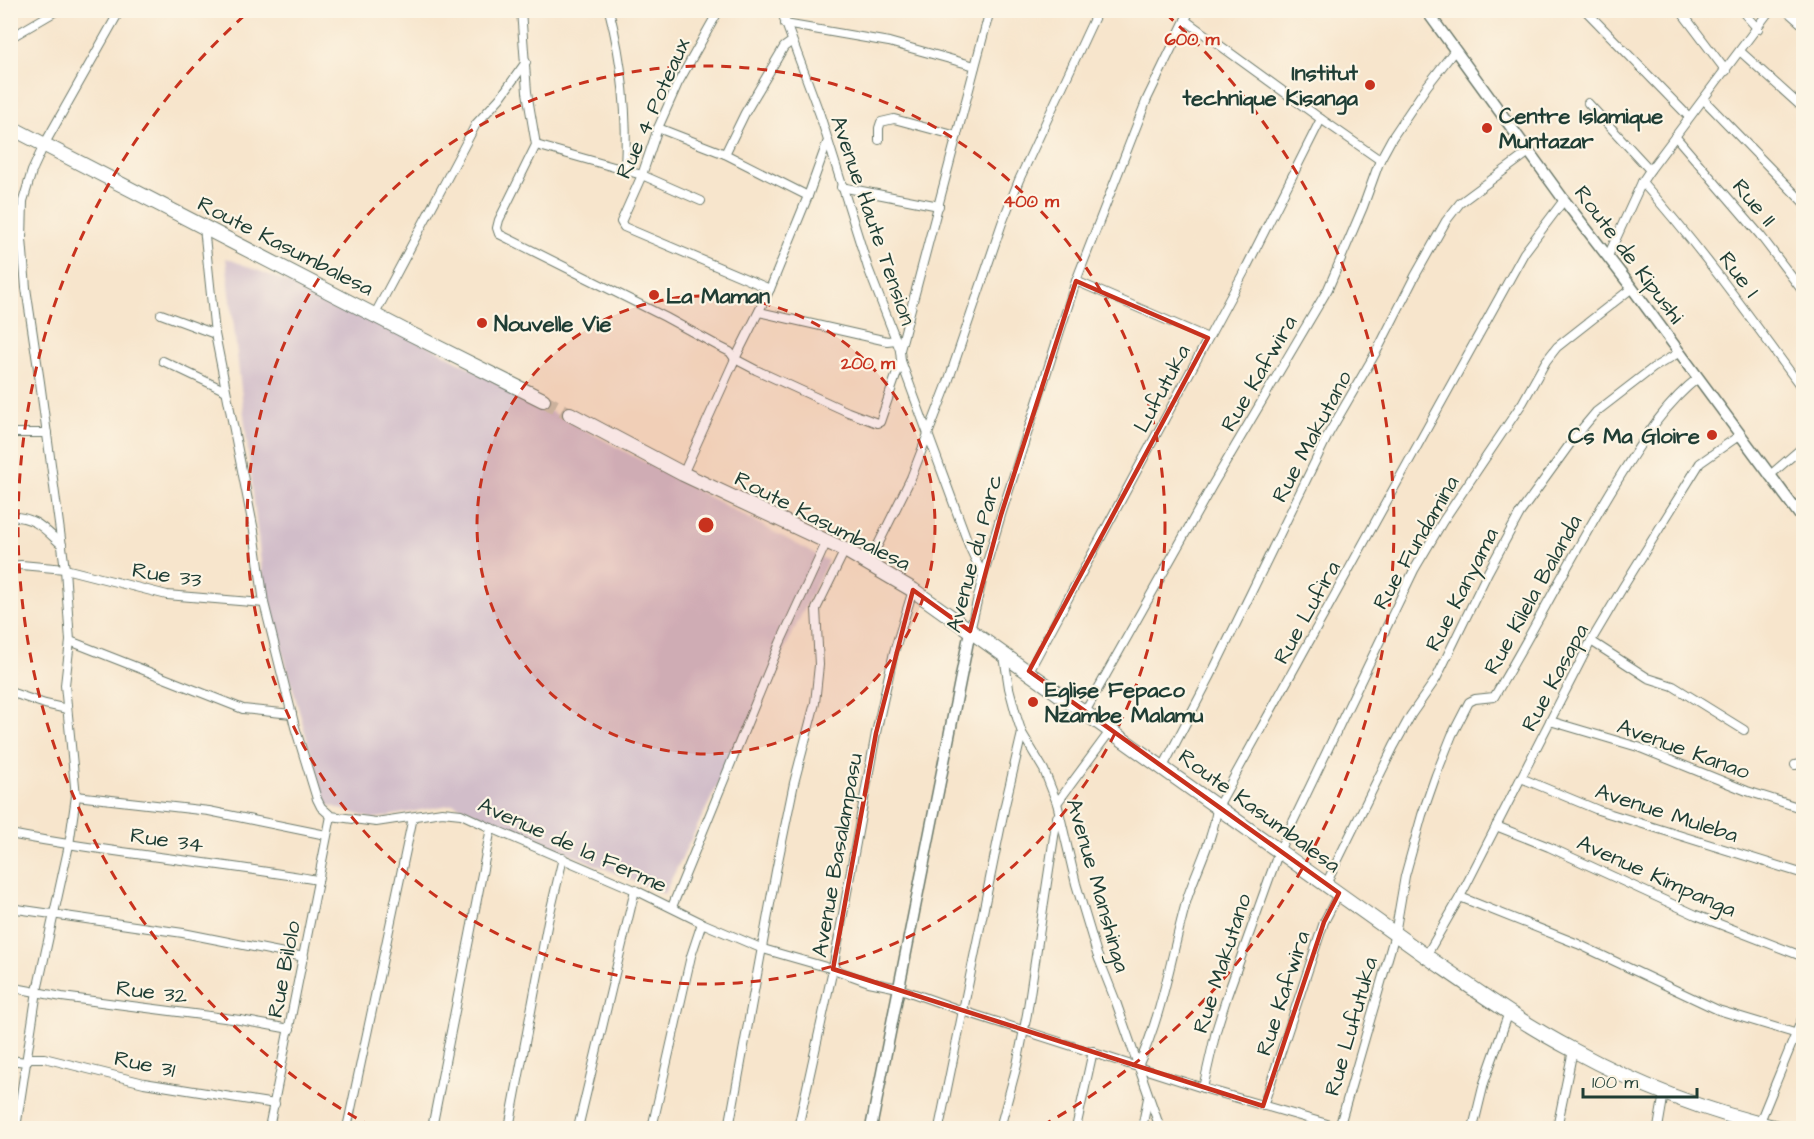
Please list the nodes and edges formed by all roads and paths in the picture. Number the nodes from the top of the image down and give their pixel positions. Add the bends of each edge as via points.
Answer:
1 (58, 10) edge
2 (120, 10) edge
3 (521, 10) edge
4 (609, 10) edge
5 (719, 10) edge
6 (781, 10) edge
7 (990, 10) edge
8 (1098, 10) edge
9 (1190, 10) edge
10 (1426, 10) edge
11 (1585, 10) edge
12 (1680, 10) edge
13 (1741, 10) edge
14 (1770, 10) edge
15 (1786, 10) edge
16 (1185, 20) junction
17 (785, 24) junction
18 (1803, 26) edge
19 (1758, 29) junction
20 (10, 38) edge
21 (791, 42) junction
22 (1455, 50) junction
23 (1741, 52) junction
24 (526, 62) junction
25 (975, 66) junction
26 (1726, 71) junction
27 (1704, 100) junction
28 (1588, 103) dead end
29 (1803, 109) edge
30 (1689, 117) junction
31 (1321, 119) junction
32 (10, 127) edge
33 (658, 128) junction
34 (957, 136) junction
35 (1675, 136) junction
36 (879, 140) dead end
37 (828, 141) junction
38 (44, 145) junction
39 (536, 145) junction
40 (1529, 152) junction
41 (725, 154) junction
42 (1380, 160) junction
43 (625, 170) junction
44 (1650, 170) junction
45 (642, 175) junction
46 (1642, 182) junction
47 (841, 187) junction
48 (808, 196) junction
49 (1564, 200) junction
50 (701, 201) dead end
51 (1803, 203) edge
52 (939, 206) junction
53 (204, 227) junction
54 (1608, 256) junction
55 (1076, 281) junction
56 (1632, 288) junction
57 (770, 289) junction
58 (1803, 293) edge
59 (759, 312) junction
60 (161, 314) dead end
61 (375, 314) junction
62 (215, 334) junction
63 (1208, 338) junction
64 (896, 340) junction
65 (900, 350) junction
66 (1680, 352) junction
67 (735, 359) junction
68 (163, 361) dead end
69 (901, 361) junction
70 (1698, 378) junction
71 (226, 391) junction
72 (1803, 391) edge
73 (543, 400) tunnel mouth
74 (570, 414) tunnel mouth
75 (928, 431) junction
76 (10, 433) edge
77 (47, 433) junction
78 (1740, 435) junction
79 (1803, 446) edge
80 (683, 474) junction
81 (1769, 476) junction
82 (10, 516) edge
83 (1803, 521) edge
84 (827, 541) junction
85 (62, 545) junction
86 (845, 550) junction
87 (869, 563) junction
88 (10, 566) edge
89 (65, 569) junction
90 (983, 576) junction
91 (913, 590) junction
92 (264, 603) junction
93 (970, 631) junction
94 (70, 641) junction
95 (1592, 641) junction
96 (1003, 653) junction
97 (1029, 671) junction
98 (10, 692) edge
99 (67, 709) junction
100 (1085, 712) junction
101 (292, 714) junction
102 (1550, 721) junction
103 (1111, 730) junction
104 (1744, 730) dead end
105 (1022, 733) junction
106 (1163, 767) junction
107 (1521, 778) junction
108 (76, 796) junction
109 (1057, 803) junction
110 (1217, 808) junction
111 (1803, 809) edge
112 (1058, 813) junction
113 (331, 816) junction
114 (413, 817) junction
115 (1496, 826) junction
116 (491, 828) junction
117 (10, 834) edge
118 (326, 835) junction
119 (69, 845) junction
120 (1279, 851) junction
121 (562, 858) junction
122 (1803, 874) edge
123 (318, 880) junction
124 (1326, 884) junction
125 (635, 890) junction
126 (1339, 893) junction
127 (1460, 897) junction
128 (672, 907) junction
129 (10, 908) edge
130 (52, 915) junction
131 (702, 923) junction
132 (1395, 934) junction
133 (762, 949) junction
134 (1426, 956) junction
135 (304, 957) junction
136 (1803, 957) edge
137 (833, 969) junction
138 (10, 987) edge
139 (898, 988) junction
140 (37, 991) junction
141 (963, 1011) junction
142 (1509, 1012) junction
143 (1803, 1014) edge
144 (290, 1029) junction
145 (1023, 1030) junction
146 (1800, 1035) edge
147 (1573, 1050) junction
148 (1093, 1051) junction
149 (10, 1060) edge
150 (26, 1062) junction
151 (1138, 1066) junction
152 (1203, 1088) junction
153 (1664, 1093) junction
154 (1148, 1096) junction
155 (275, 1104) junction
156 (1263, 1106) junction
157 (1759, 1126) edge
158 (16, 1128) edge
159 (269, 1128) edge
160 (347, 1128) edge
161 (432, 1128) edge
162 (508, 1128) edge
163 (578, 1128) edge
164 (652, 1128) edge
165 (729, 1128) edge
166 (798, 1128) edge
167 (871, 1128) edge
168 (939, 1128) edge
169 (1000, 1128) edge
170 (1076, 1128) edge
171 (1142, 1128) edge
172 (1160, 1128) edge
173 (1340, 1128) edge
174 (1473, 1128) edge
175 (1557, 1128) edge
176 (1658, 1128) edge
177 (1778, 1128) edge

1 - 20 street
2 - 38 street
3 - 24 street
4 - 43 street via 622,68
5 - 33 street, Rue 4 Poteaux
6 - 17 street, Avenue Haute Tension
7 - 25 street
8 - 75 street via 1019,180
9 - 16 street, Avenue du Parc
10 - 22 main road, Route de Kipushi
11 - 30 street
12 - 26 street
13 - 19 street
14 - 19 street
15 - 18 street
16 - 31 street
16 - 55 street, Avenue du Parc via 1147,99
17 - 21 street, Avenue Haute Tension
17 - 25 street via 889,42
19 - 23 street
21 - 37 street, Avenue Haute Tension
21 - 41 street via 784,47 745,113
22 - 40 main road, Route de Kipushi
22 - 42 street, Rue Kafwira
23 - 26 street
23 - 29 street
24 - 39 street
24 - 61 street via 476,124
25 - 34 street
26 - 27 street
27 - 30 street
27 - 51 street
28 - 44 street
30 - 35 street
31 - 42 street
31 - 63 street, Lufutuka
32 - 38 highway, Route Kasumbalesa
33 - 41 street
33 - 45 street, Rue 4 Poteaux
34 - 36 street via 886,119 879,128
34 - 52 street
35 - 44 street
35 - 58 street, Rue II via 1760,235
37 - 47 street, Avenue Haute Tension
37 - 48 street
38 - 53 highway, Route Kasumbalesa
38 - 77 street via 23,201 22,249
39 - 43 street
39 - 67 street via 499,220 499,234 675,322 730,352
40 - 49 main road, Route de Kipushi
40 - 106 street, Rue Makutano via 1460,203 1446,221 1329,433
41 - 48 street
42 - 100 street, Rue Kafwira via 1328,289
43 - 45 street
44 - 46 street
45 - 50 street
45 - 57 street, Rue 4 Poteaux via 621,222 624,227
46 - 54 street
46 - 72 street, Rue I via 1721,278
47 - 52 street
47 - 64 street, Avenue Haute Tension
48 - 57 street
49 - 54 main road, Route de Kipushi
49 - 110 street, Rue Lufira via 1518,264
52 - 65 street
53 - 61 highway, Route Kasumbalesa
53 - 62 street
54 - 56 main road, Route de Kipushi
55 - 63 street
55 - 90 street, Avenue du Parc
56 - 66 main road, Route de Kipushi
56 - 120 street, Rue Fundamina via 1557,347 1443,521 1414,570
57 - 59 street
59 - 64 street
59 - 67 street
60 - 62 street
61 - 73 highway, Route Kasumbalesa
62 - 71 street
63 - 97 street, Lufutuka
64 - 65 street, Avenue Haute Tension
65 - 69 street, Avenue Haute Tension
66 - 70 main road, Route de Kipushi
66 - 124 street, Rue Kanyama via 1596,412 1520,513 1436,679 1394,746
67 - 69 street via 877,423
67 - 80 street
68 - 71 street
69 - 75 street, Avenue Haute Tension
70 - 78 main road, Route de Kipushi
70 - 132 street, Rue Kilela Balanda via 1669,405 1616,483 1494,697 1469,702 1452,735 1422,815 1405,876
71 - 92 street
74 - 80 highway, Route Kasumbalesa
75 - 87 street via 911,478
75 - 90 street, Avenue Haute Tension
76 - 77 street
77 - 85 street
78 - 81 main road, Route de Kipushi
78 - 95 street, Rue Kasapa via 1700,463
79 - 81 street
80 - 84 highway, Route Kasumbalesa
81 - 83 main road, Route de Kipushi
82 - 85 street via 28,517
84 - 86 highway, Route Kasumbalesa
84 - 128 street via 780,643
85 - 89 street
86 - 87 highway, Route Kasumbalesa
86 - 133 street via 816,609 819,665 815,703 794,783
87 - 91 highway, Route Kasumbalesa
88 - 89 street, Rue 33
89 - 92 street, Rue 33 via 167,595
89 - 94 street
90 - 93 street, Avenue du Parc
91 - 93 highway, Route Kasumbalesa
91 - 137 street, Avenue Basalampasu via 876,733
92 - 101 street
93 - 96 highway, Route Kasumbalesa
93 - 139 main road, Avenue du Parc
94 - 99 street
94 - 101 street via 243,709
95 - 102 street, Rue Kasapa
95 - 104 street via 1648,678 1673,686
96 - 97 highway, Route Kasumbalesa
96 - 105 street, Avenue Manshinga
97 - 100 highway, Route Kasumbalesa
98 - 99 street
99 - 108 street
100 - 103 highway, Route Kasumbalesa
101 - 113 street via 316,799
102 - 107 street, Rue Kasapa
102 - 111 street, Avenue Kanao via 1638,747
103 - 106 highway, Route Kasumbalesa
103 - 109 street
105 - 109 street, Avenue Manshinga via 1044,770
105 - 141 street
106 - 110 highway, Route Kasumbalesa
107 - 115 street, Rue Kasapa
107 - 122 street, Avenue Muleba via 1598,810
108 - 118 street via 209,811
108 - 119 street
109 - 112 street, Avenue Manshinga
110 - 120 highway, Route Kasumbalesa
110 - 151 street, Rue Lufira via 1215,827 1186,904 1157,1018
112 - 145 street
112 - 151 street, Avenue Manshinga via 1097,954
113 - 114 street, Avenue de la Ferme via 376,822
113 - 118 street, Rue Bilolo
114 - 116 street, Avenue de la Ferme via 442,812 461,814
114 - 160 street
115 - 127 street, Rue Kasapa
115 - 136 street, Avenue Kimpanga via 1696,915
116 - 121 street, Avenue de la Ferme
116 - 161 street
117 - 119 street, Rue 34
118 - 123 street, Rue Bilolo
119 - 123 street, Rue 34
119 - 130 street
120 - 124 highway, Route Kasumbalesa
120 - 152 street, Rue Makutano via 1227,996
121 - 125 street, Avenue de la Ferme
121 - 162 street
123 - 135 street, Rue Bilolo
124 - 126 highway, Route Kasumbalesa
125 - 128 street, Avenue de la Ferme
125 - 163 street
126 - 132 highway, Route Kasumbalesa
126 - 156 street, Rue Kafwira via 1324,922
127 - 134 street, Rue Kasapa
127 - 146 street via 1589,948 1718,1010
128 - 131 street, Avenue de la Ferme
129 - 130 street
130 - 135 street via 183,933
130 - 140 street
131 - 133 street, Avenue de la Ferme
131 - 164 street
132 - 134 highway, Route Kasumbalesa
132 - 173 street, Rue Lufutuka
133 - 137 street, Avenue de la Ferme
133 - 165 street
134 - 142 highway, Route Kasumbalesa
135 - 144 street, Rue Bilolo
137 - 139 street, Avenue de la Ferme
137 - 166 street, Avenue Basalampasu
138 - 140 street, Rue 32
139 - 141 street, Avenue de la Ferme
139 - 167 main road, Avenue du Parc
140 - 144 street, Rue 32
140 - 150 street
141 - 145 street, Avenue de la Ferme
141 - 168 street
142 - 147 highway, Route Kasumbalesa
142 - 174 street
143 - 146 street
144 - 155 street, Rue Bilolo
145 - 148 street, Avenue de la Ferme
145 - 169 street
146 - 157 street
147 - 153 highway, Route Kasumbalesa
147 - 175 street
148 - 151 street, Avenue de la Ferme
148 - 170 street
149 - 150 street, Rue 31
150 - 155 street, Rue 31 via 30,1058 44,1058 144,1083
150 - 158 street
151 - 152 street, Avenue de la Ferme
151 - 154 street, Avenue Manshinga
152 - 156 street, Avenue de la Ferme
153 - 157 highway, Route Kasumbalesa
153 - 176 street
154 - 171 street
154 - 172 street, Avenue Manshinga
155 - 159 street, Rue Bilolo
156 - 173 street, Avenue de la Ferme
157 - 177 highway, Route Kasumbalesa

